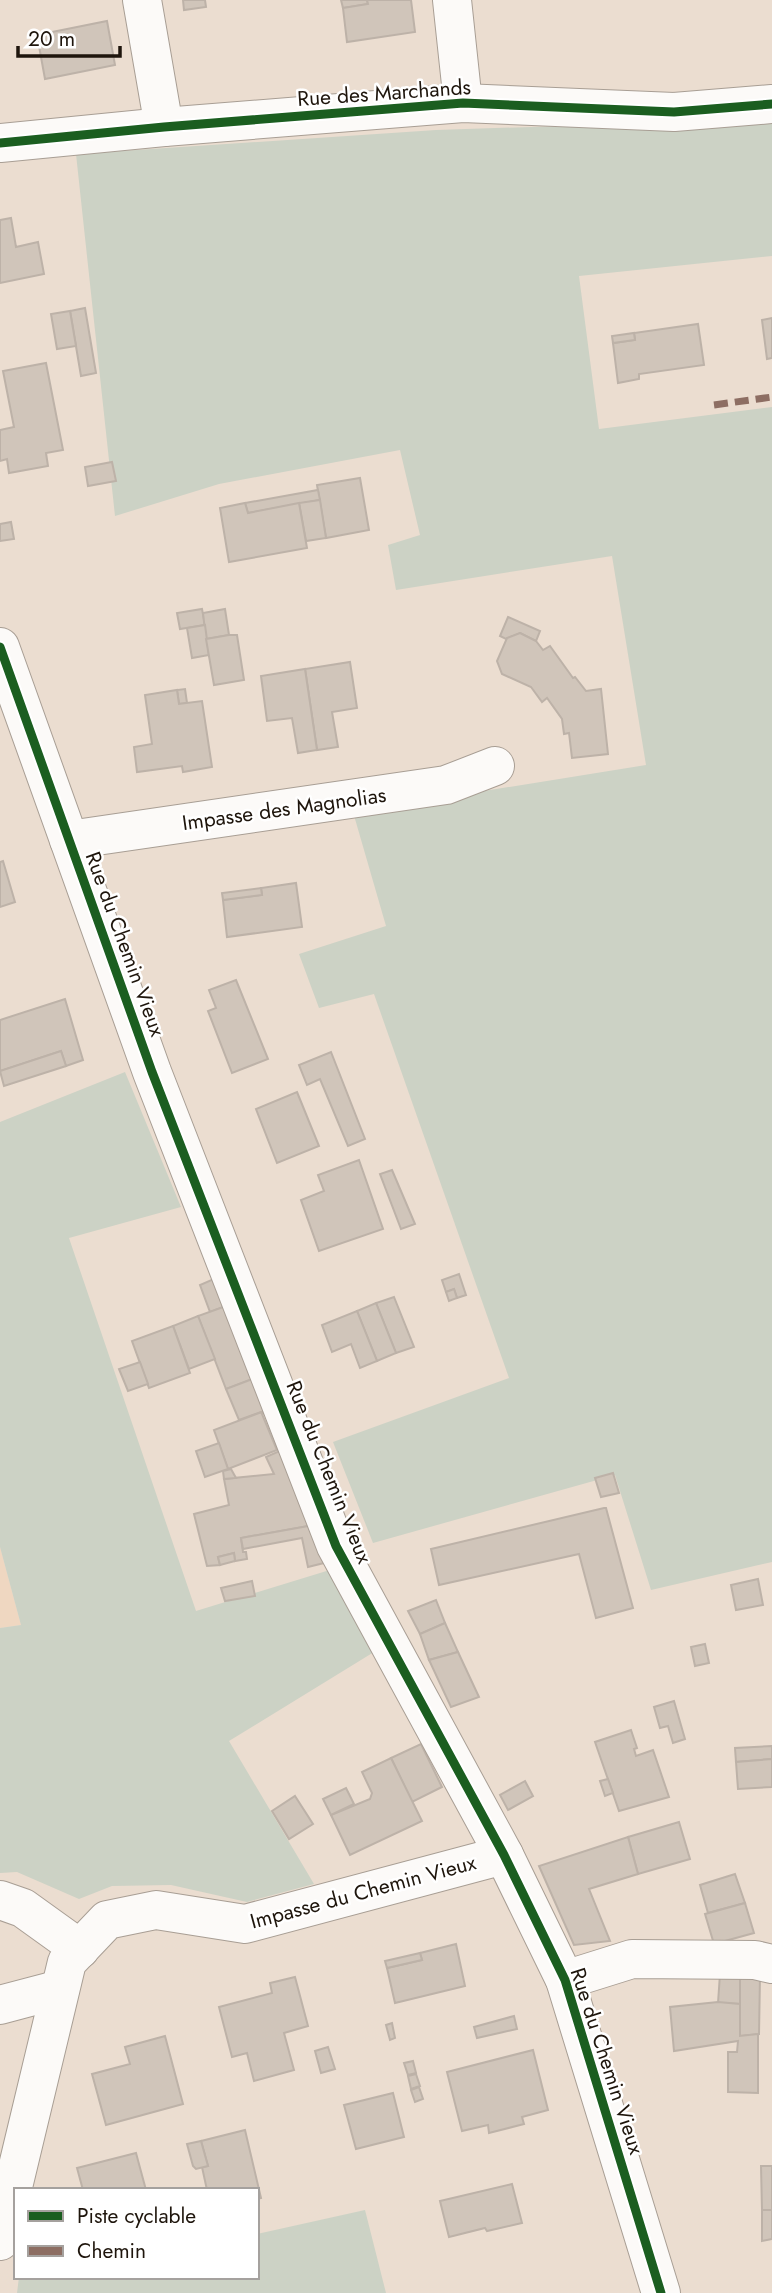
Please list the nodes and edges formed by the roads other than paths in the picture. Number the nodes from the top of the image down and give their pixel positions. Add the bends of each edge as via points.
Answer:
1 (142, 0) edge
2 (452, 0) edge
3 (463, 103) junction
4 (772, 104) edge
5 (164, 127) junction
6 (0, 143) edge
7 (0, 647) edge
8 (495, 766) dead end
9 (69, 840) junction
10 (504, 1856) junction
11 (0, 1900) edge
12 (80, 1949) junction
13 (772, 1964) edge
14 (565, 1980) junction
15 (60, 1989) junction
16 (0, 2005) edge
17 (0, 2241) edge
18 (661, 2293) edge

1 - 5 street
2 - 3 street
3 - 4 street, Rue des Marchands via 674,112
3 - 5 street, Rue des Marchands
5 - 6 street, Rue des Marchands
7 - 9 street, Rue du Chemin Vieux
8 - 9 street, Impasse des Magnolias via 446,785
9 - 10 street, Rue du Chemin Vieux via 152,1072 337,1546
10 - 12 street, Impasse du Chemin Vieux via 245,1924 156,1910 107,1920
10 - 14 street, Rue du Chemin Vieux
11 - 12 street via 23,1908
12 - 15 street, Impasse du Chemin Vieux via 67,1962
13 - 14 street via 632,1959
14 - 18 street, Rue du Chemin Vieux
15 - 16 street
15 - 17 street, Impasse du Chemin Vieux

